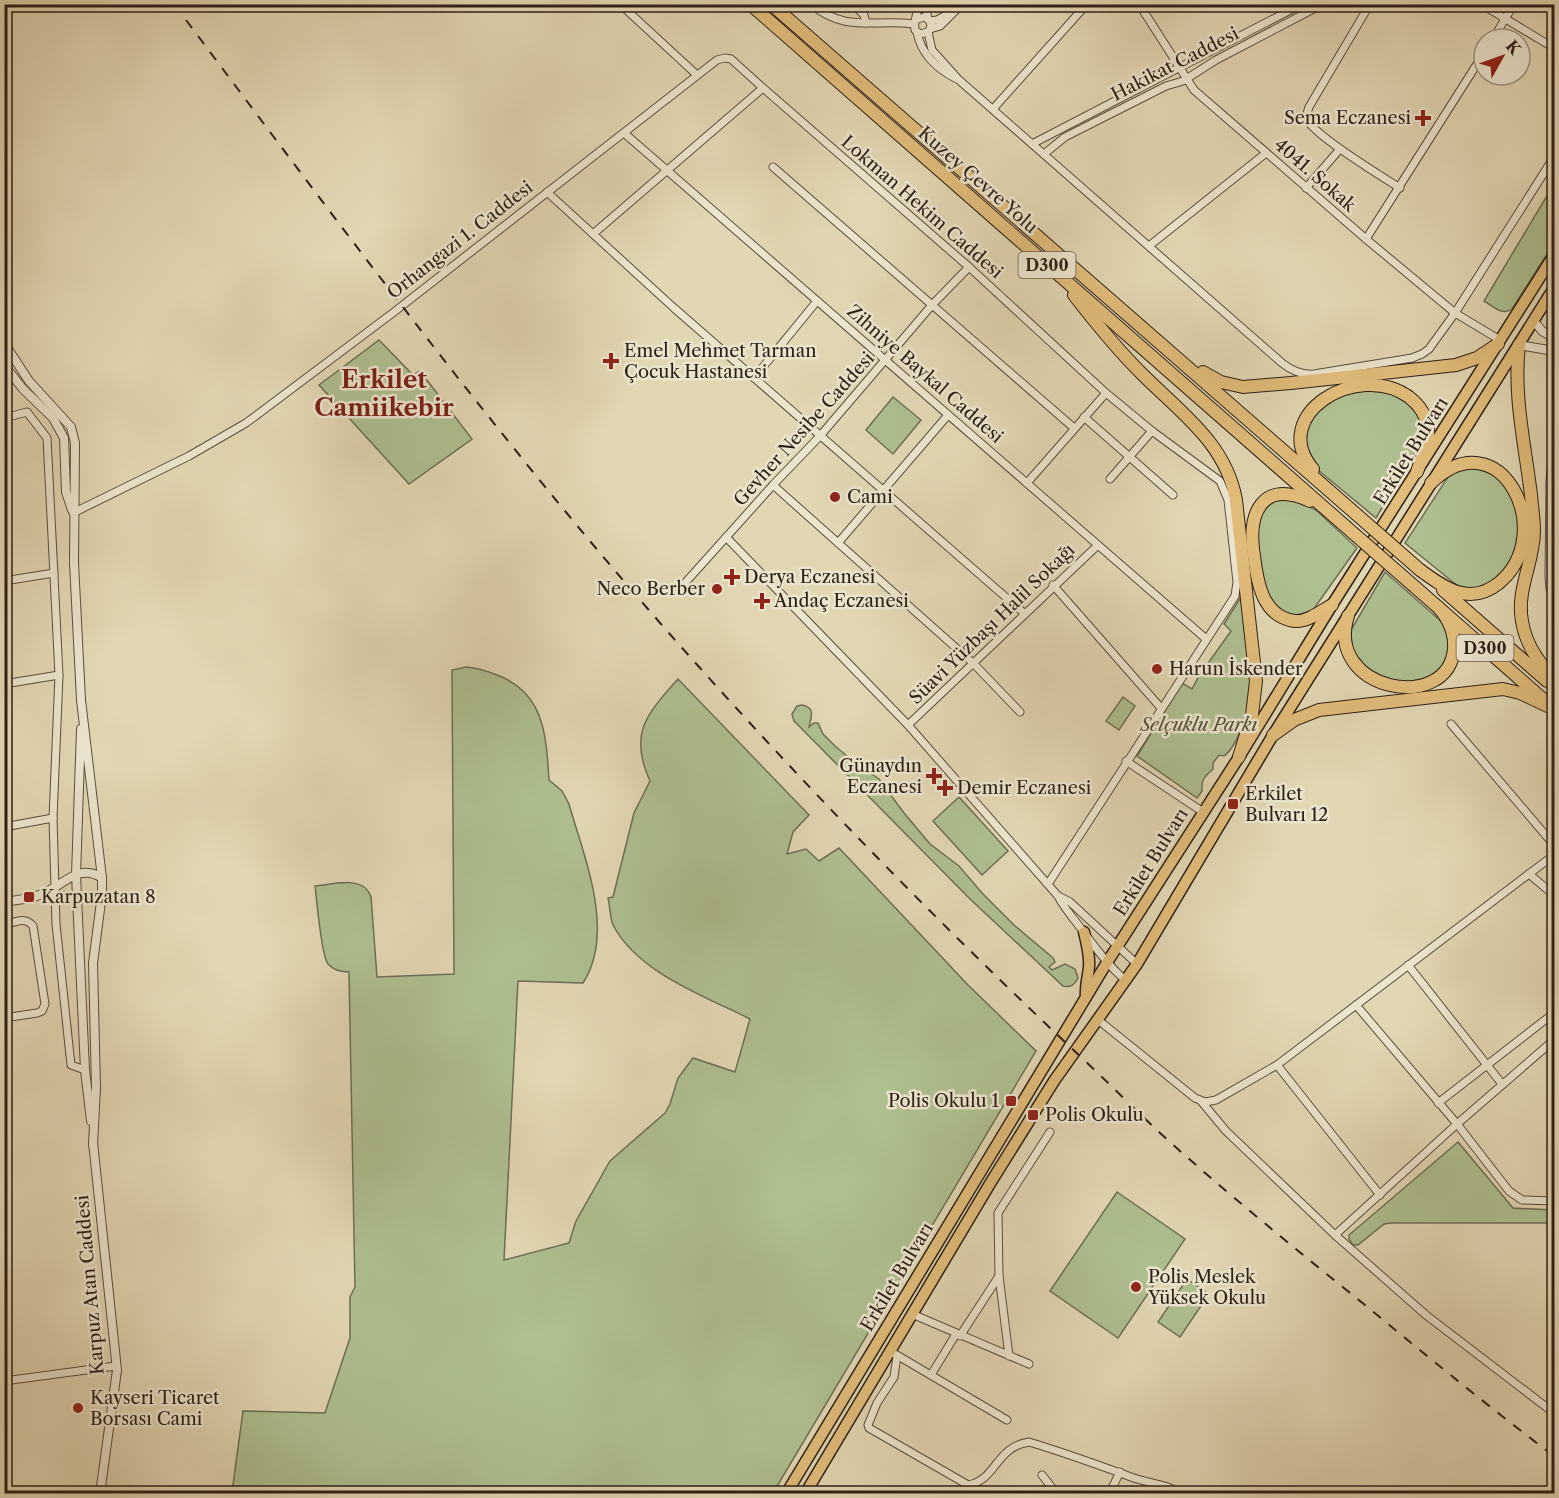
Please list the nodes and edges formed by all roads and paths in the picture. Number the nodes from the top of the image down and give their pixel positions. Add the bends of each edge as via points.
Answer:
1 (620, 4) edge
2 (750, 4) edge
3 (771, 4) edge
4 (811, 4) edge
5 (853, 4) edge
6 (918, 4) edge
7 (925, 4) edge
8 (1087, 4) edge
9 (1139, 4) edge
10 (1302, 4) edge
11 (1323, 4) edge
12 (1370, 4) edge
13 (1481, 4) edge
14 (1514, 4) edge
15 (960, 7) edge
16 (1505, 19) junction
17 (929, 20) junction
18 (915, 22) junction
19 (866, 23) junction
20 (1500, 27) edge
21 (929, 31) junction
22 (917, 32) junction
23 (1554, 48) edge
24 (1180, 66) junction
25 (1472, 72) edge
26 (697, 75) junction
27 (1188, 78) junction
28 (959, 80) junction
29 (763, 88) junction
30 (993, 109) junction
31 (624, 133) junction
32 (1032, 144) junction
33 (1340, 149) junction
34 (1266, 153) junction
35 (1044, 154) junction
36 (1554, 157) edge
37 (773, 167) dead end
38 (668, 171) junction
39 (1306, 188) junction
40 (1400, 188) junction
41 (547, 192) junction
42 (593, 234) junction
43 (1366, 239) junction
44 (1149, 246) junction
45 (1554, 255) edge
46 (969, 267) junction
47 (1059, 275) junction
48 (1554, 288) edge
49 (818, 301) junction
50 (1114, 303) junction
51 (932, 305) junction
52 (1455, 313) junction
53 (1534, 321) junction
54 (1554, 338) edge
55 (1499, 342) junction
56 (4, 343) edge
57 (1520, 345) junction
58 (1554, 351) edge
59 (886, 361) junction
60 (4, 365) edge
61 (754, 378) junction
62 (1106, 393) junction
63 (948, 415) junction
64 (1084, 417) junction
65 (4, 418) edge
66 (1074, 428) junction
67 (1152, 431) junction
68 (820, 436) junction
69 (1554, 438) edge
70 (1130, 456) junction
71 (1417, 472) junction
72 (1110, 479) dead end
73 (1027, 483) junction
74 (1431, 483) junction
75 (773, 485) junction
76 (884, 490) junction
77 (1173, 495) dead end
78 (1337, 497) junction
79 (1324, 507) junction
80 (73, 513) junction
81 (726, 537) junction
82 (838, 543) junction
83 (1098, 544) junction
84 (1420, 570) junction
85 (54, 573) junction
86 (4, 581) edge
87 (685, 583) dead end
88 (1053, 585) junction
89 (1554, 600) edge
90 (1332, 605) junction
91 (1438, 607) junction
92 (1025, 614) junction
93 (1348, 616) junction
94 (1205, 638) junction
95 (973, 663) junction
96 (59, 675) junction
97 (1554, 680) edge
98 (4, 684) edge
99 (1554, 688) edge
100 (81, 700) junction
101 (1161, 708) junction
102 (1554, 709) edge
103 (1020, 712) dead end
104 (1450, 724) dead end
105 (908, 725) junction
106 (1273, 735) junction
107 (1239, 757) junction
108 (1126, 761) junction
109 (1203, 812) junction
110 (53, 818) junction
111 (4, 827) edge
112 (1554, 845) edge
113 (1554, 855) edge
114 (1529, 874) junction
115 (76, 875) junction
116 (102, 878) junction
117 (1048, 884) junction
118 (55, 891) junction
119 (102, 894) junction
120 (1554, 895) edge
121 (1058, 896) junction
122 (77, 899) junction
123 (4, 902) edge
124 (4, 925) edge
125 (1084, 932) junction
126 (1118, 945) junction
127 (1106, 964) junction
128 (1137, 964) junction
129 (1408, 965) junction
130 (1125, 981) junction
131 (1086, 998) junction
132 (1356, 1005) junction
133 (1554, 1013) edge
134 (4, 1018) edge
135 (1096, 1019) junction
136 (1554, 1040) edge
137 (1277, 1065) junction
138 (1487, 1065) junction
139 (85, 1070) junction
140 (1502, 1084) junction
141 (1201, 1101) junction
142 (1438, 1102) junction
143 (1457, 1124) junction
144 (1050, 1132) dead end
145 (93, 1145) junction
146 (1380, 1195) junction
147 (1554, 1200) edge
148 (1335, 1235) junction
149 (999, 1276) junction
150 (912, 1314) junction
151 (958, 1335) junction
152 (893, 1353) junction
153 (1009, 1356) junction
154 (1029, 1364) dead end
155 (116, 1366) junction
156 (931, 1375) junction
157 (4, 1381) edge
158 (1554, 1413) edge
159 (1007, 1420) dead end
160 (1120, 1472) junction
161 (1042, 1475) dead end
162 (100, 1494) edge
163 (786, 1494) edge
164 (805, 1494) edge
165 (1057, 1494) edge
166 (1109, 1494) edge
167 (1182, 1494) edge

1 - 26 street
2 - 47 highway, Kuzey Çevre Yolu / D300
3 - 50 highway, Kuzey Çevre Yolu / D300
4 - 19 street via 835,19
5 - 19 street
6 - 18 street
7 - 17 street
8 - 30 street
9 - 24 street, 4041. Sokak
10 - 24 street, Hakikat Caddesi
11 - 27 street, Hakikat Caddesi
12 - 33 street via 1307,112 1310,123
13 - 16 street
14 - 16 street
15 - 17 street via 937,20
15 - 21 street
16 - 20 street
16 - 23 street
17 - 18 street via 922,17
17 - 21 street
18 - 19 street
18 - 22 street
21 - 22 street
21 - 28 street via 932,50
22 - 28 street via 926,56
24 - 27 street, 4041. Sokak
24 - 32 street, Hakikat Caddesi
25 - 40 street
26 - 29 street, Lokman Hekim Caddesi via 728,58
26 - 31 street
27 - 34 street, 4041. Sokak via 1194,90
27 - 35 street, Hakikat Caddesi via 1065,137
28 - 30 street
29 - 38 street
29 - 46 street, Lokman Hekim Caddesi
30 - 32 street
31 - 38 street, Zihniye Baykal Caddesi
31 - 41 street
32 - 35 street
33 - 39 street
33 - 40 street
34 - 39 street, 4041. Sokak
34 - 44 street
35 - 44 street
36 - 52 street
37 - 51 street
38 - 42 street
38 - 49 street, Zihniye Baykal Caddesi
39 - 43 street, 4041. Sokak
40 - 43 street
41 - 42 street, Orhangazi 1. Caddesi
41 - 80 street, Orhangazi 1. Caddesi via 246,423
42 - 61 street, Orhangazi 1. Caddesi
43 - 52 street, 4041. Sokak
44 - 52 street via 1282,363 1303,374 1417,357 1429,349
45 - 55 main road, Erkilet Bulvarı
46 - 51 street, Gevher Nesibe Caddesi
46 - 62 street, Lokman Hekim Caddesi
47 - 79 highway, Kuzey Çevre Yolu / D300
47 - 107 highway via 1133,365 1205,434 1229,472 1237,509 1256,681 1252,715
48 - 53 main road, Erkilet Bulvarı
49 - 59 street, Zihniye Baykal Caddesi
49 - 61 street
50 - 55 highway via 1142,320 1206,374 1235,386 1446,367 1477,358
50 - 78 highway, Kuzey Çevre Yolu / D300
51 - 59 street, Gevher Nesibe Caddesi
51 - 66 street
52 - 55 street, 4041. Sokak
53 - 54 street
53 - 57 main road, Erkilet Bulvarı
55 - 71 main road, Erkilet Bulvarı
56 - 80 street via 28,381 71,427 75,443
57 - 58 street
57 - 74 main road, Erkilet Bulvarı
57 - 97 highway via 1518,391 1534,531 1520,612 1529,646
59 - 63 street, Zihniye Baykal Caddesi
59 - 68 street, Gevher Nesibe Caddesi
60 - 80 street via 23,390 53,418 64,438 66,492
61 - 68 street, Orhangazi 1. Caddesi
62 - 64 street
62 - 67 street, Lokman Hekim Caddesi
63 - 73 street, Zihniye Baykal Caddesi
63 - 76 street
64 - 66 street
64 - 70 street
65 - 85 street via 27,412 47,438
66 - 73 street
67 - 70 street
67 - 94 street, Lokman Hekim Caddesi via 1220,481 1226,492 1237,587 1233,600
68 - 75 street, Gevher Nesibe Caddesi
68 - 76 street, Orhangazi 1. Caddesi
69 - 89 street via 1549,577
70 - 72 street
70 - 77 street
71 - 78 highway via 1428,431 1424,414 1407,395 1389,387 1350,387 1313,410 1301,437 1305,459
71 - 90 main road, Erkilet Bulvarı
73 - 83 street, Zihniye Baykal Caddesi
74 - 84 highway via 1449,469 1468,462 1494,468 1519,497 1525,536 1511,571 1482,592 1457,592
74 - 93 main road, Erkilet Bulvarı
75 - 81 street, Gevher Nesibe Caddesi
75 - 82 street
76 - 82 street
76 - 92 street, Orhangazi 1. Caddesi
78 - 84 highway, Kuzey Çevre Yolu / D300, bridge
79 - 90 highway via 1297,495 1273,496 1255,514 1251,541 1257,582 1276,614 1302,620
79 - 91 highway, Kuzey Çevre Yolu / D300, bridge
80 - 100 street
81 - 87 street, Gevher Nesibe Caddesi
81 - 105 street
82 - 95 street
83 - 88 street, Süavi Yüzbaşı Halil Sokağı
83 - 94 street, Zihniye Baykal Caddesi
84 - 99 highway, D300
85 - 86 street
85 - 96 street
88 - 92 street, Süavi Yüzbaşı Halil Sokağı
88 - 101 street
90 - 107 main road, Erkilet Bulvarı
91 - 93 highway via 1452,630 1452,657 1438,677 1413,687 1384,684 1356,667 1346,646
91 - 102 highway, D300
92 - 95 street, Süavi Yüzbaşı Halil Sokağı
93 - 106 main road, Erkilet Bulvarı
94 - 101 street, Lokman Hekim Caddesi
95 - 103 street
95 - 105 street, Süavi Yüzbaşı Halil Sokağı
96 - 98 street
96 - 110 street
100 - 115 street
100 - 116 street
101 - 108 street, Lokman Hekim Caddesi
102 - 106 highway via 1503,689 1320,710 1293,720
104 - 112 street
105 - 117 street
106 - 128 main road, Erkilet Bulvarı
107 - 109 main road, Erkilet Bulvarı
108 - 109 street
108 - 117 street, Lokman Hekim Caddesi
109 - 126 main road, Erkilet Bulvarı
110 - 111 street
110 - 118 street
113 - 114 street
114 - 120 street
114 - 129 street
115 - 116 street via 93,872
115 - 118 street
115 - 122 street, Karpuz Atan Caddesi
116 - 119 street, Karpuz Atan Caddesi
117 - 121 street
118 - 122 street
118 - 123 street
118 - 139 street via 70,1065
119 - 122 street
119 - 145 street, Karpuz Atan Caddesi via 93,963
121 - 125 street
121 - 126 street
122 - 139 street, Karpuz Atan Caddesi
124 - 134 street via 23,920 33,926 45,1004 37,1013
125 - 127 street
125 - 131 main road via 1089,953
126 - 127 main road, Erkilet Bulvarı
126 - 128 street
127 - 130 street
127 - 131 main road, Erkilet Bulvarı
128 - 130 main road, Erkilet Bulvarı
129 - 132 street
129 - 138 street
130 - 135 main road, Erkilet Bulvarı
131 - 163 main road, Erkilet Bulvarı
132 - 137 street
132 - 142 street
133 - 138 street
135 - 141 street
135 - 150 main road, Erkilet Bulvarı
136 - 140 street
137 - 141 street via 1216,1100
137 - 146 street
138 - 140 street
138 - 142 street
139 - 145 street, Karpuz Atan Caddesi
140 - 143 street
141 - 148 street via 1226,1131
142 - 143 street
143 - 146 street
143 - 147 street via 1513,1195 1528,1201
144 - 149 street via 998,1213
145 - 155 street, Karpuz Atan Caddesi
146 - 148 street
148 - 158 street via 1426,1316
149 - 151 street
149 - 153 street
150 - 151 street
150 - 152 main road, Erkilet Bulvarı
151 - 153 street
151 - 156 street
152 - 156 street
152 - 160 street via 894,1377 877,1403 869,1428 968,1485 985,1478 1008,1450 1029,1442
152 - 164 main road, Erkilet Bulvarı
153 - 154 street
155 - 157 street
155 - 162 street, Karpuz Atan Caddesi
156 - 159 street
160 - 166 street
160 - 167 street via 1169,1486
161 - 165 street

